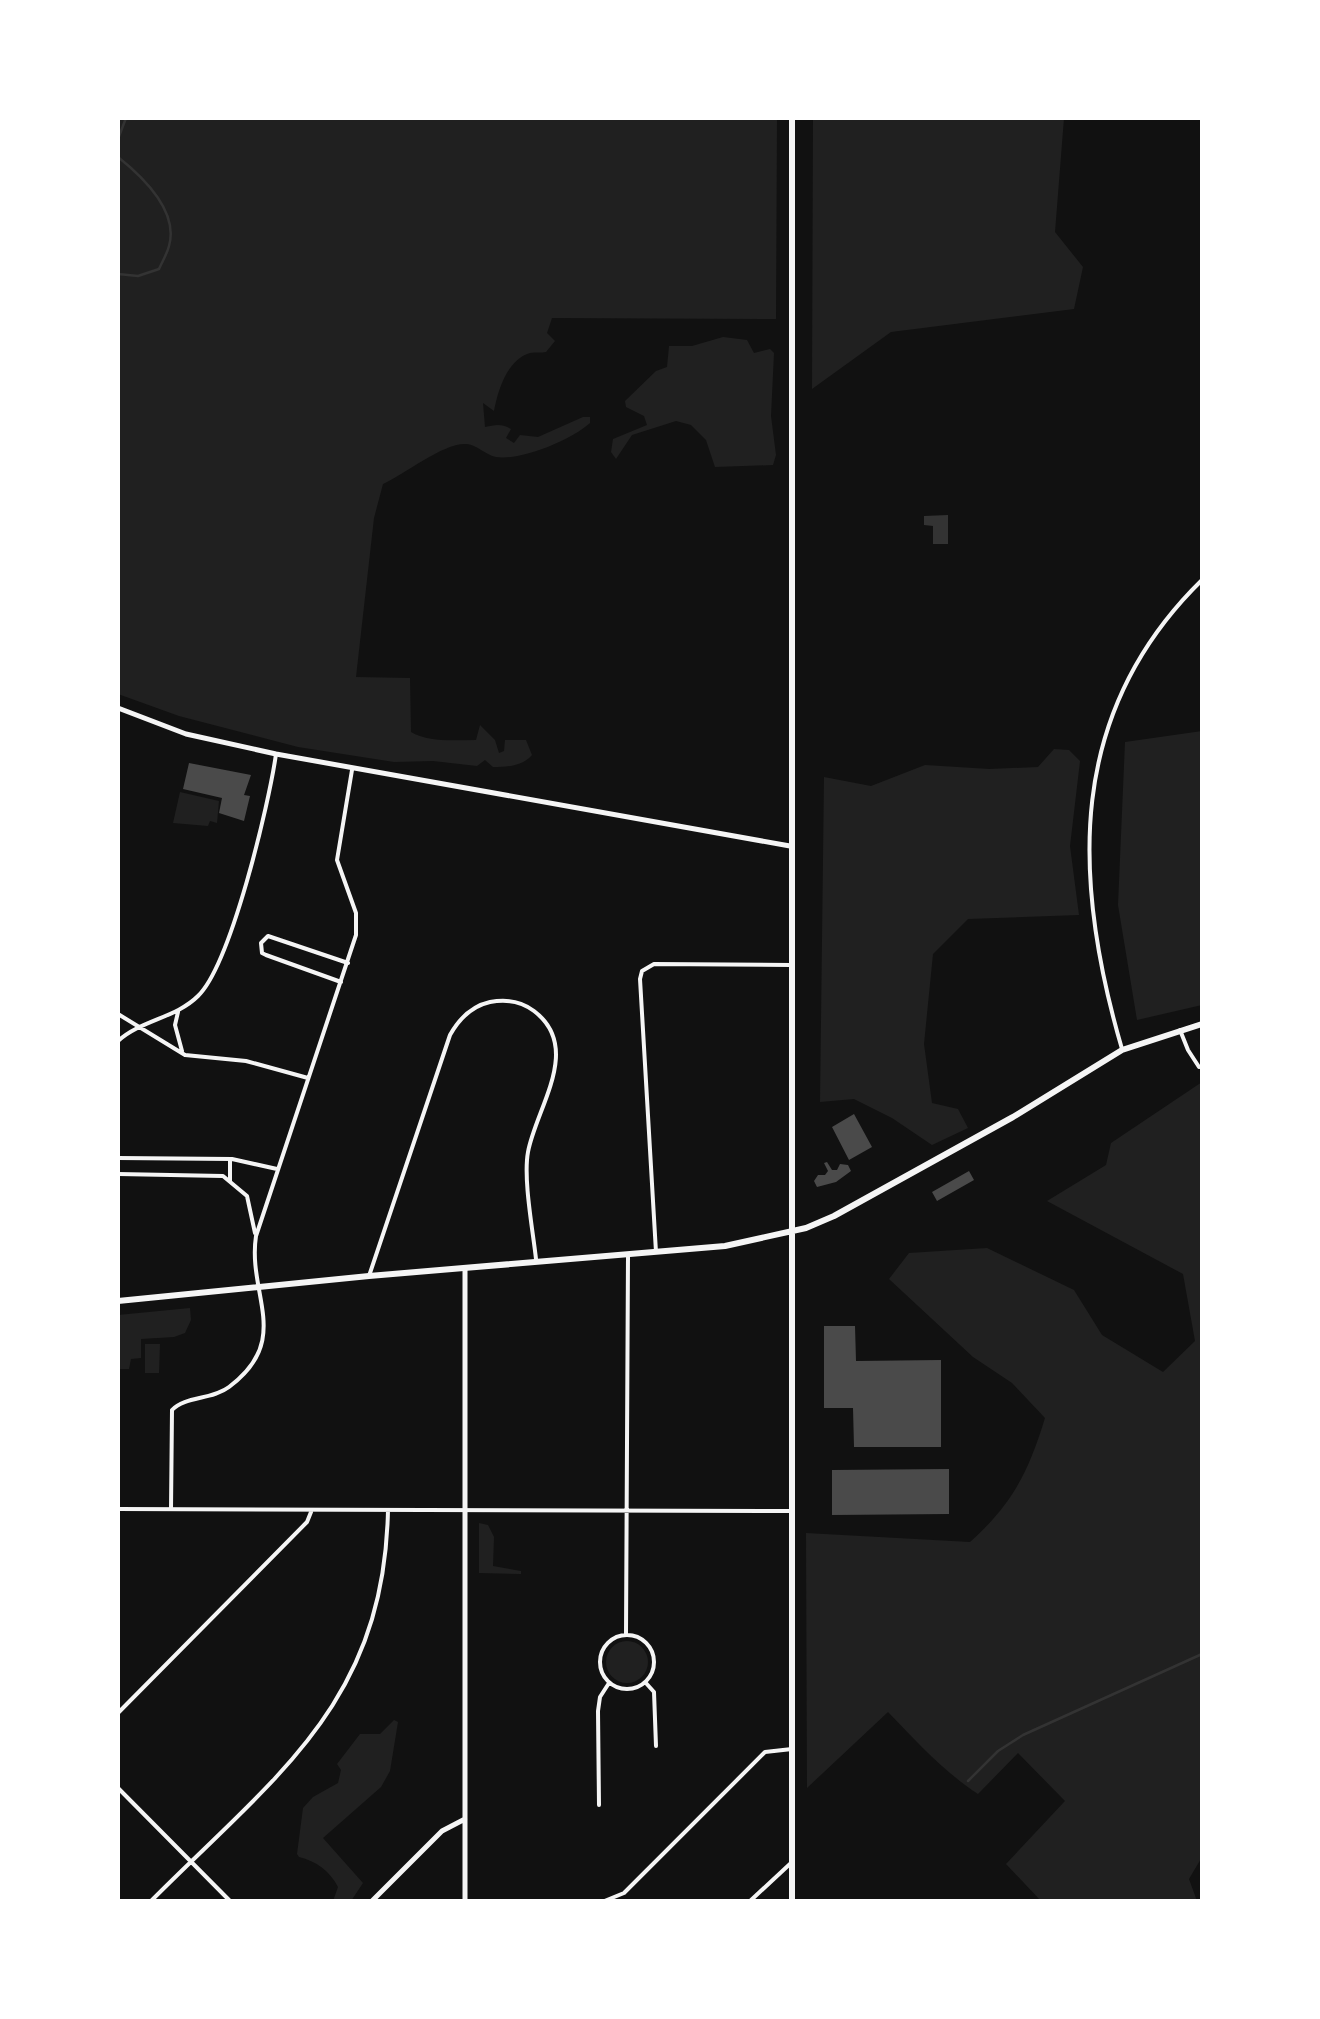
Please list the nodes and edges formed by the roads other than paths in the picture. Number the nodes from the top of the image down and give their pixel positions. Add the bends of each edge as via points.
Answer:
1 (792, 118) edge
2 (1202, 580) edge
3 (118, 708) edge
4 (276, 754) junction
5 (352, 768) junction
6 (790, 846) junction
7 (348, 963) junction
8 (791, 965) junction
9 (341, 982) junction
10 (179, 1010) junction
11 (118, 1014) edge
12 (1202, 1024) edge
13 (138, 1026) junction
14 (1180, 1030) junction
15 (118, 1041) edge
16 (1122, 1050) junction
17 (185, 1055) junction
18 (1199, 1067) dead end
19 (308, 1078) junction
20 (118, 1158) edge
21 (143, 1159) junction
22 (230, 1159) junction
23 (277, 1170) junction
24 (118, 1174) edge
25 (146, 1174) junction
26 (230, 1180) junction
27 (791, 1232) junction
28 (256, 1236) junction
29 (656, 1252) junction
30 (628, 1255) junction
31 (536, 1263) junction
32 (465, 1269) junction
33 (368, 1276) junction
34 (258, 1288) junction
35 (118, 1302) edge
36 (118, 1509) edge
37 (172, 1509) junction
38 (311, 1510) junction
39 (388, 1510) junction
40 (465, 1510) junction
41 (628, 1510) junction
42 (790, 1511) junction
43 (626, 1635) junction
44 (610, 1682) junction
45 (645, 1682) junction
46 (118, 1713) edge
47 (656, 1746) dead end
48 (792, 1749) junction
49 (118, 1788) edge
50 (599, 1805) dead end
51 (465, 1819) junction
52 (190, 1861) junction
53 (791, 1862) junction
54 (150, 1902) edge
55 (231, 1902) edge
56 (371, 1902) edge
57 (465, 1902) edge
58 (602, 1902) edge
59 (749, 1902) edge
60 (792, 1902) edge

1 - 6 main road
2 - 16 street via 1172,609 1126,682 1092,789 1088,858 1106,996
3 - 4 street via 186,734
4 - 5 street
4 - 10 street via 267,808 219,964 201,993
5 - 6 street
5 - 7 street via 337,860 357,922
6 - 8 main road
7 - 9 street
7 - 9 street via 268,936 261,944 266,955
8 - 27 main road
8 - 29 street via 648,966 640,979
9 - 19 street
10 - 13 street
10 - 17 street via 176,1040
11 - 13 street
12 - 14 main road
13 - 15 street
13 - 17 street
14 - 16 main road
14 - 18 street
16 - 27 main road via 872,1197
17 - 19 street via 246,1060
19 - 23 street
20 - 21 street
21 - 22 street
21 - 25 street
22 - 23 street
22 - 26 street
23 - 28 street
24 - 25 street
25 - 26 street
26 - 28 street via 246,1196
27 - 29 main road
27 - 42 main road
28 - 34 street
29 - 30 main road
30 - 31 main road
30 - 41 street
31 - 32 main road
31 - 33 street via 527,1157 557,1054 538,1014 518,1002 496,1001 471,1010 450,1035
32 - 33 main road
32 - 40 street
33 - 34 main road
34 - 35 main road
34 - 37 street via 265,1327 250,1366 220,1393 172,1410
36 - 37 street
37 - 38 street
38 - 39 street
38 - 46 street via 307,1522
39 - 40 street
39 - 52 street via 380,1593 346,1687 304,1746
40 - 41 street
40 - 51 street
41 - 42 street
41 - 43 street
42 - 48 main road
43 - 44 street via 602,1653
43 - 45 street via 642,1640 652,1654
44 - 45 street via 627,1689
44 - 50 street via 598,1711
45 - 47 street via 654,1692
48 - 53 main road
48 - 58 street via 764,1752 624,1893
49 - 52 street
51 - 56 street via 442,1831
51 - 57 street
52 - 54 street
52 - 55 street
53 - 59 street
53 - 60 main road

